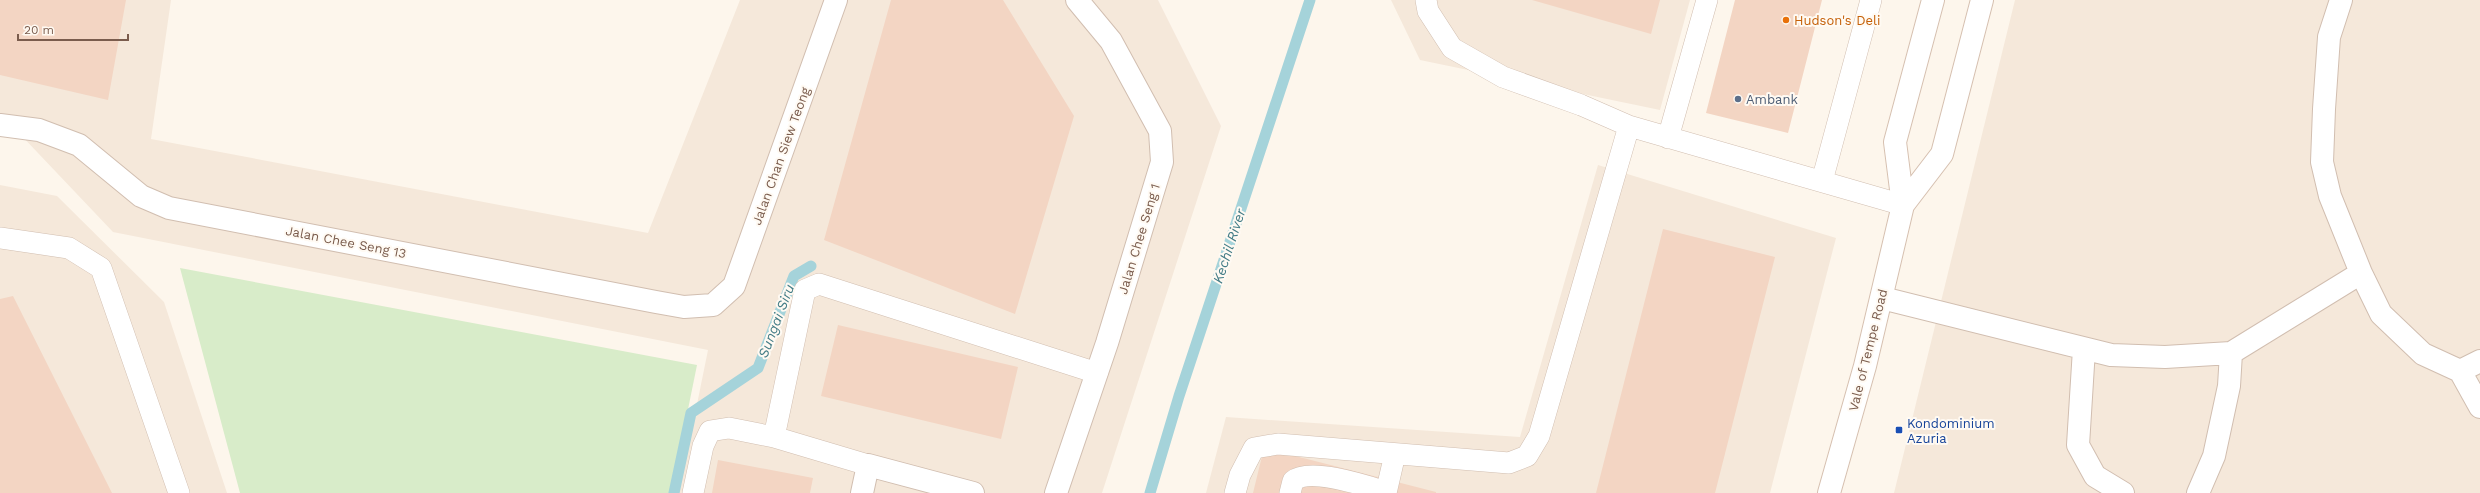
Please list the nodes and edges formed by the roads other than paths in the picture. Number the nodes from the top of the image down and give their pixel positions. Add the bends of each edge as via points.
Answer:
1 (836, 0) edge
2 (1077, 0) edge
3 (1426, 0) edge
4 (1708, 0) edge
5 (1871, 0) edge
6 (1933, 0) edge
7 (1982, 0) edge
8 (2341, 0) edge
9 (0, 125) edge
10 (1629, 126) junction
11 (1668, 138) junction
12 (1822, 180) junction
13 (1903, 205) junction
14 (0, 238) edge
15 (2361, 273) junction
16 (1882, 298) junction
17 (713, 305) joint
18 (2084, 349) junction
19 (2231, 353) junction
20 (2480, 361) edge
21 (2460, 371) junction
22 (1097, 373) junction
23 (2480, 407) edge
24 (774, 437) junction
25 (1395, 454) junction
26 (868, 465) junction
27 (179, 493) edge
28 (693, 493) edge
29 (862, 493) edge
30 (973, 493) edge
31 (1056, 493) edge
32 (1235, 493) edge
33 (1290, 493) edge
34 (1386, 493) edge
35 (1829, 493) edge
36 (2123, 493) edge
37 (2198, 493) edge

1 - 17 street, Jalan Chan Siew Teong via 734,286
2 - 22 street, Jalan Chee Seng 1 via 1111,41 1160,132 1162,162
3 - 10 lane via 1428,11 1452,48 1503,77 1581,105
4 - 11 lane
5 - 12 lane
6 - 13 street, Vale of Tempe Road via 1895,142
7 - 13 street, Vale of Tempe Road via 1942,154
8 - 15 street via 2329,37 2322,162 2330,196
9 - 17 street, Jalan Chee Seng 13 via 39,130 79,145 141,196 169,208 656,302 684,306
10 - 11 lane
10 - 25 lane via 1539,436 1527,456 1509,463
11 - 12 lane
12 - 13 lane
13 - 16 street, Vale of Tempe Road
14 - 27 lane via 69,248 101,268
15 - 19 street
15 - 21 street via 2381,314 2423,354
16 - 18 street
16 - 35 street, Vale of Tempe Road
18 - 19 street via 2111,355 2165,357
18 - 36 street via 2078,445 2095,476
19 - 37 street via 2229,386 2214,456
20 - 21 street
21 - 23 street
22 - 24 lane via 819,284 805,290
22 - 31 street, Jalan Chee Seng 1
24 - 26 lane
24 - 28 lane via 729,428 710,431 703,446
25 - 32 lane via 1278,444 1254,448 1240,475
25 - 34 lane
26 - 29 street
26 - 30 street
33 - 34 lane via 1293,481 1304,476 1363,485

